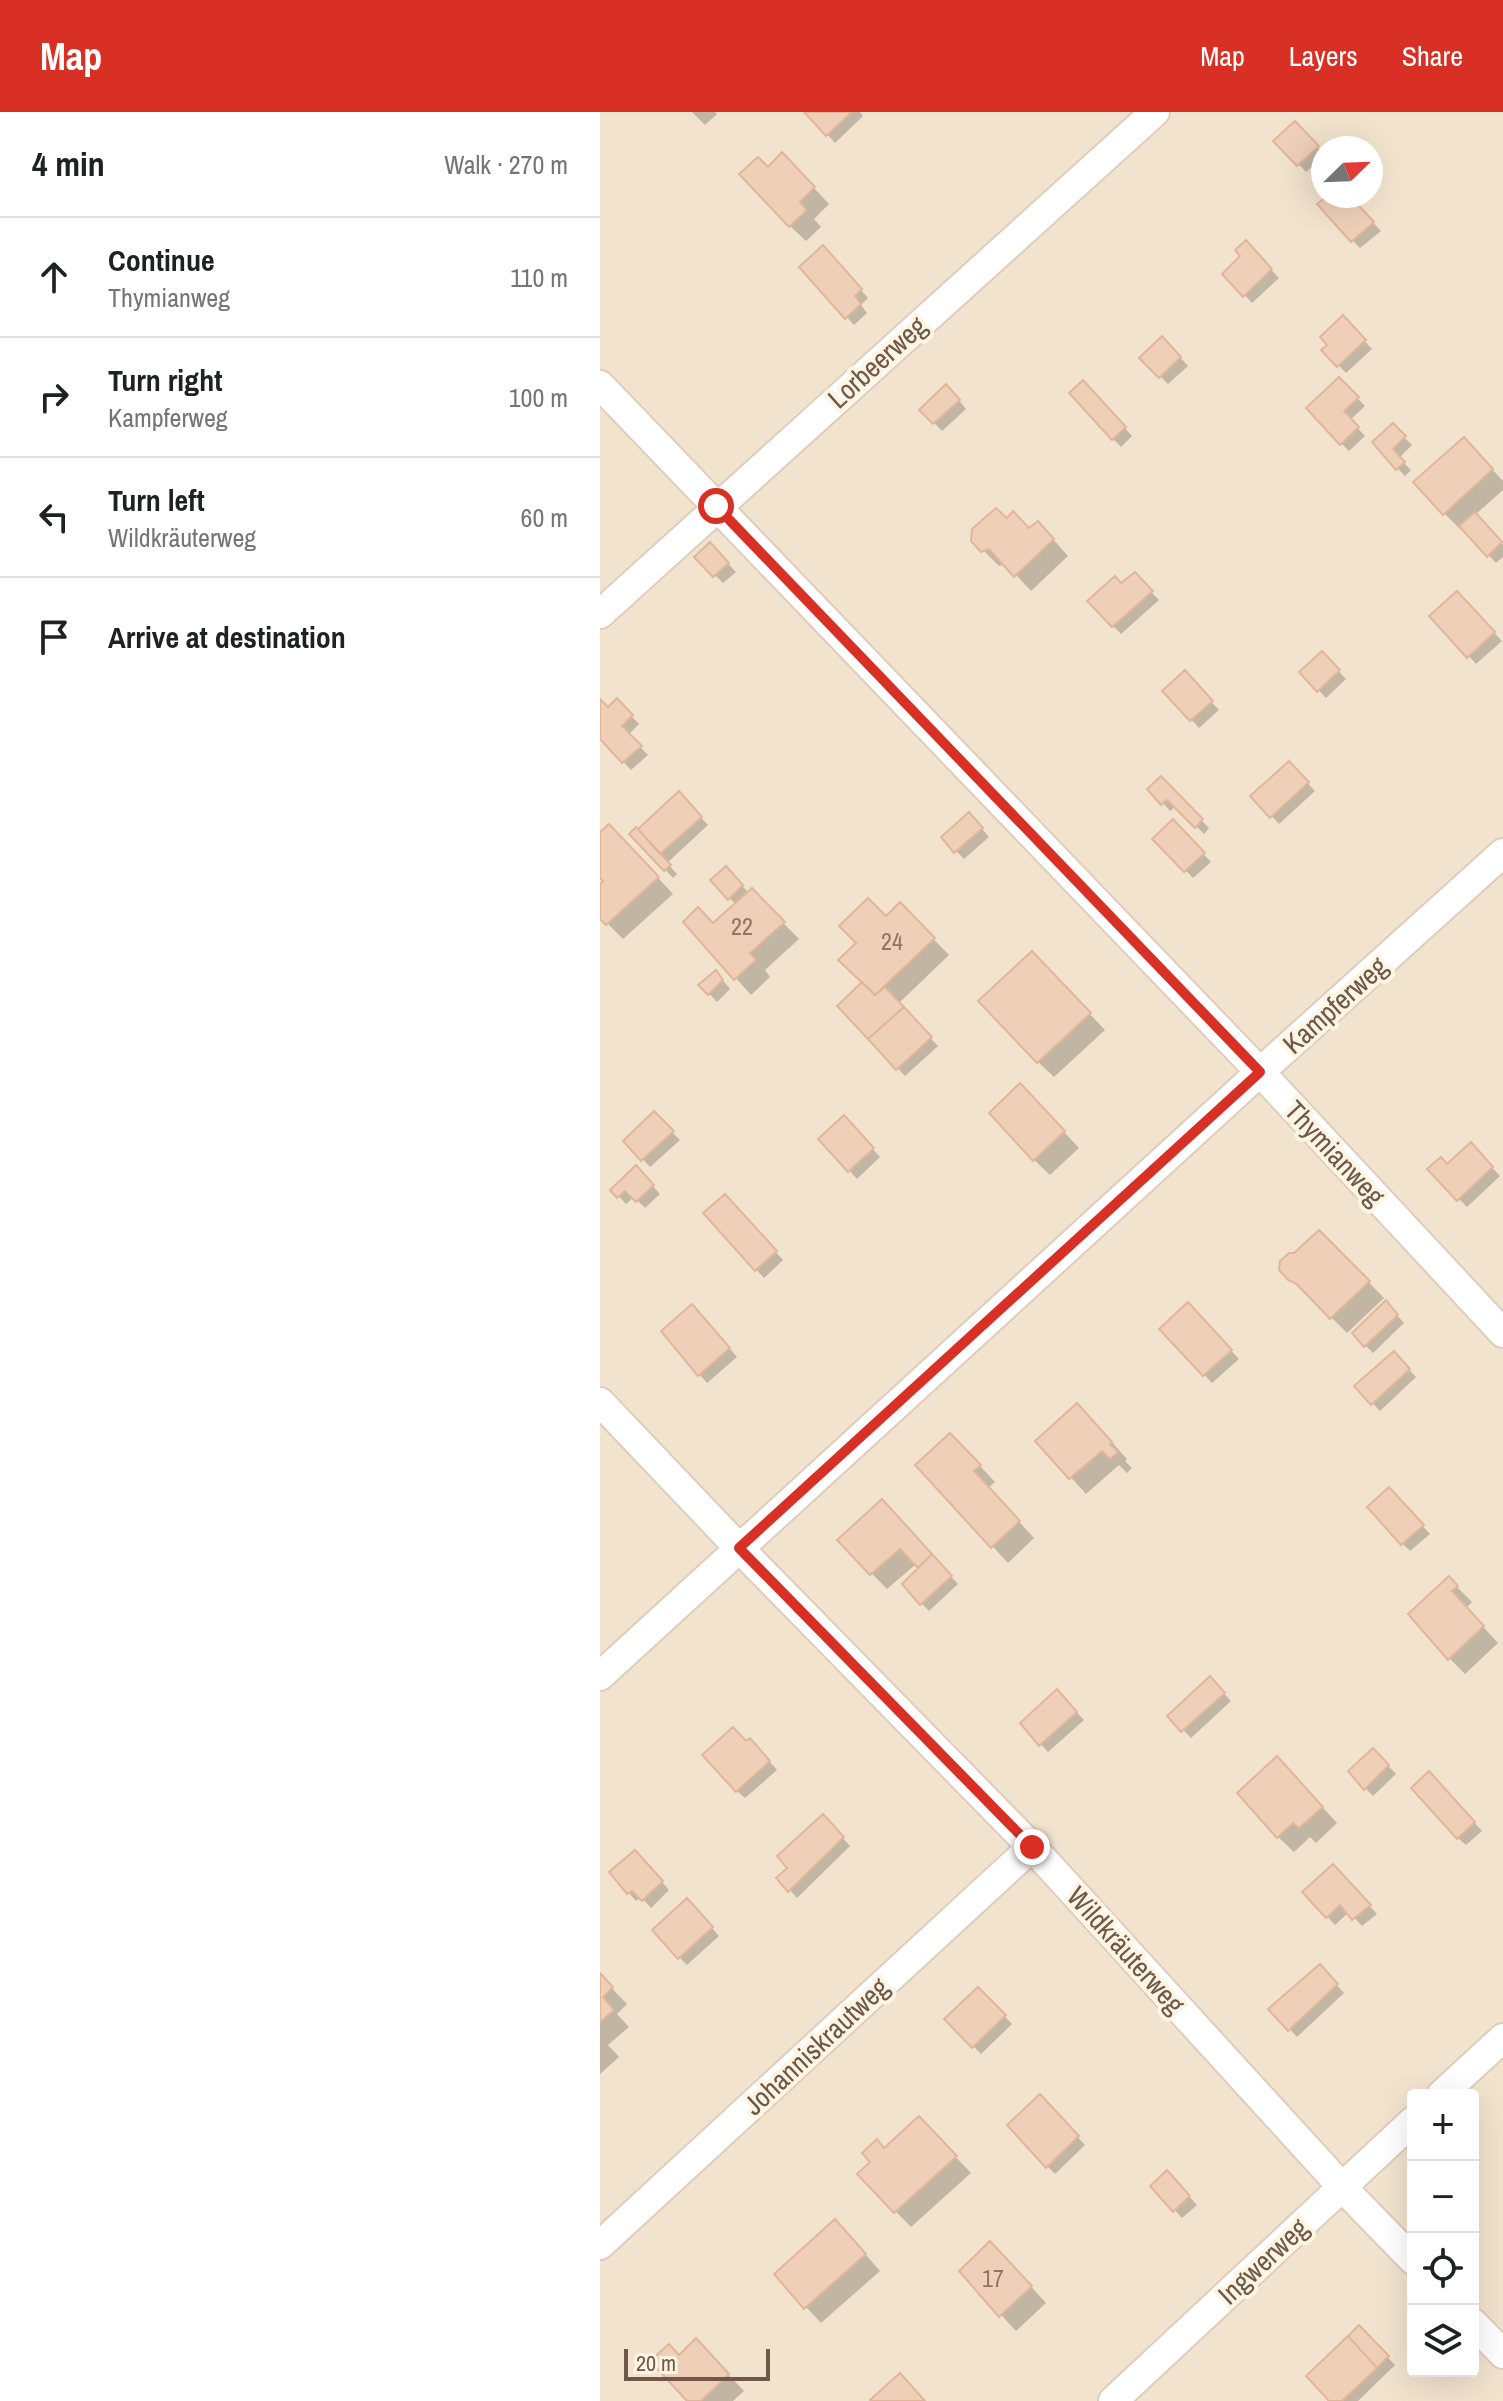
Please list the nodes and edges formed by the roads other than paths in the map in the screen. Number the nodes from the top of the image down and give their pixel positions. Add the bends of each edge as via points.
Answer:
1 (1155, 112) edge
2 (600, 385) edge
3 (716, 506) junction
4 (600, 614) edge
5 (1503, 853) edge
6 (1260, 1072) junction
7 (1503, 1333) edge
8 (600, 1402) edge
9 (739, 1548) junction
10 (600, 1676) edge
11 (1032, 1847) junction
12 (1503, 2038) edge
13 (1448, 2089) edge
14 (1407, 2127) edge
15 (1342, 2187) junction
16 (600, 2245) edge
17 (1407, 2254) edge
18 (1479, 2329) edge
19 (1503, 2354) edge
20 (1113, 2401) edge

1 - 3 lane, Lorbeerweg
2 - 3 lane, Thymianweg
3 - 4 lane, Lorbeerweg
3 - 6 lane, Thymianweg
5 - 6 lane, Kampferweg
6 - 7 lane, Thymianweg
6 - 9 lane, Kampferweg
8 - 9 lane, Wildkräuterweg
9 - 10 lane, Kampferweg
9 - 11 lane, Wildkräuterweg
11 - 15 lane, Wildkräuterweg
11 - 16 lane, Johanniskrautweg
12 - 13 lane
14 - 15 lane, Ingwerweg
15 - 17 lane, Wildkräuterweg
15 - 20 lane, Ingwerweg
18 - 19 lane

